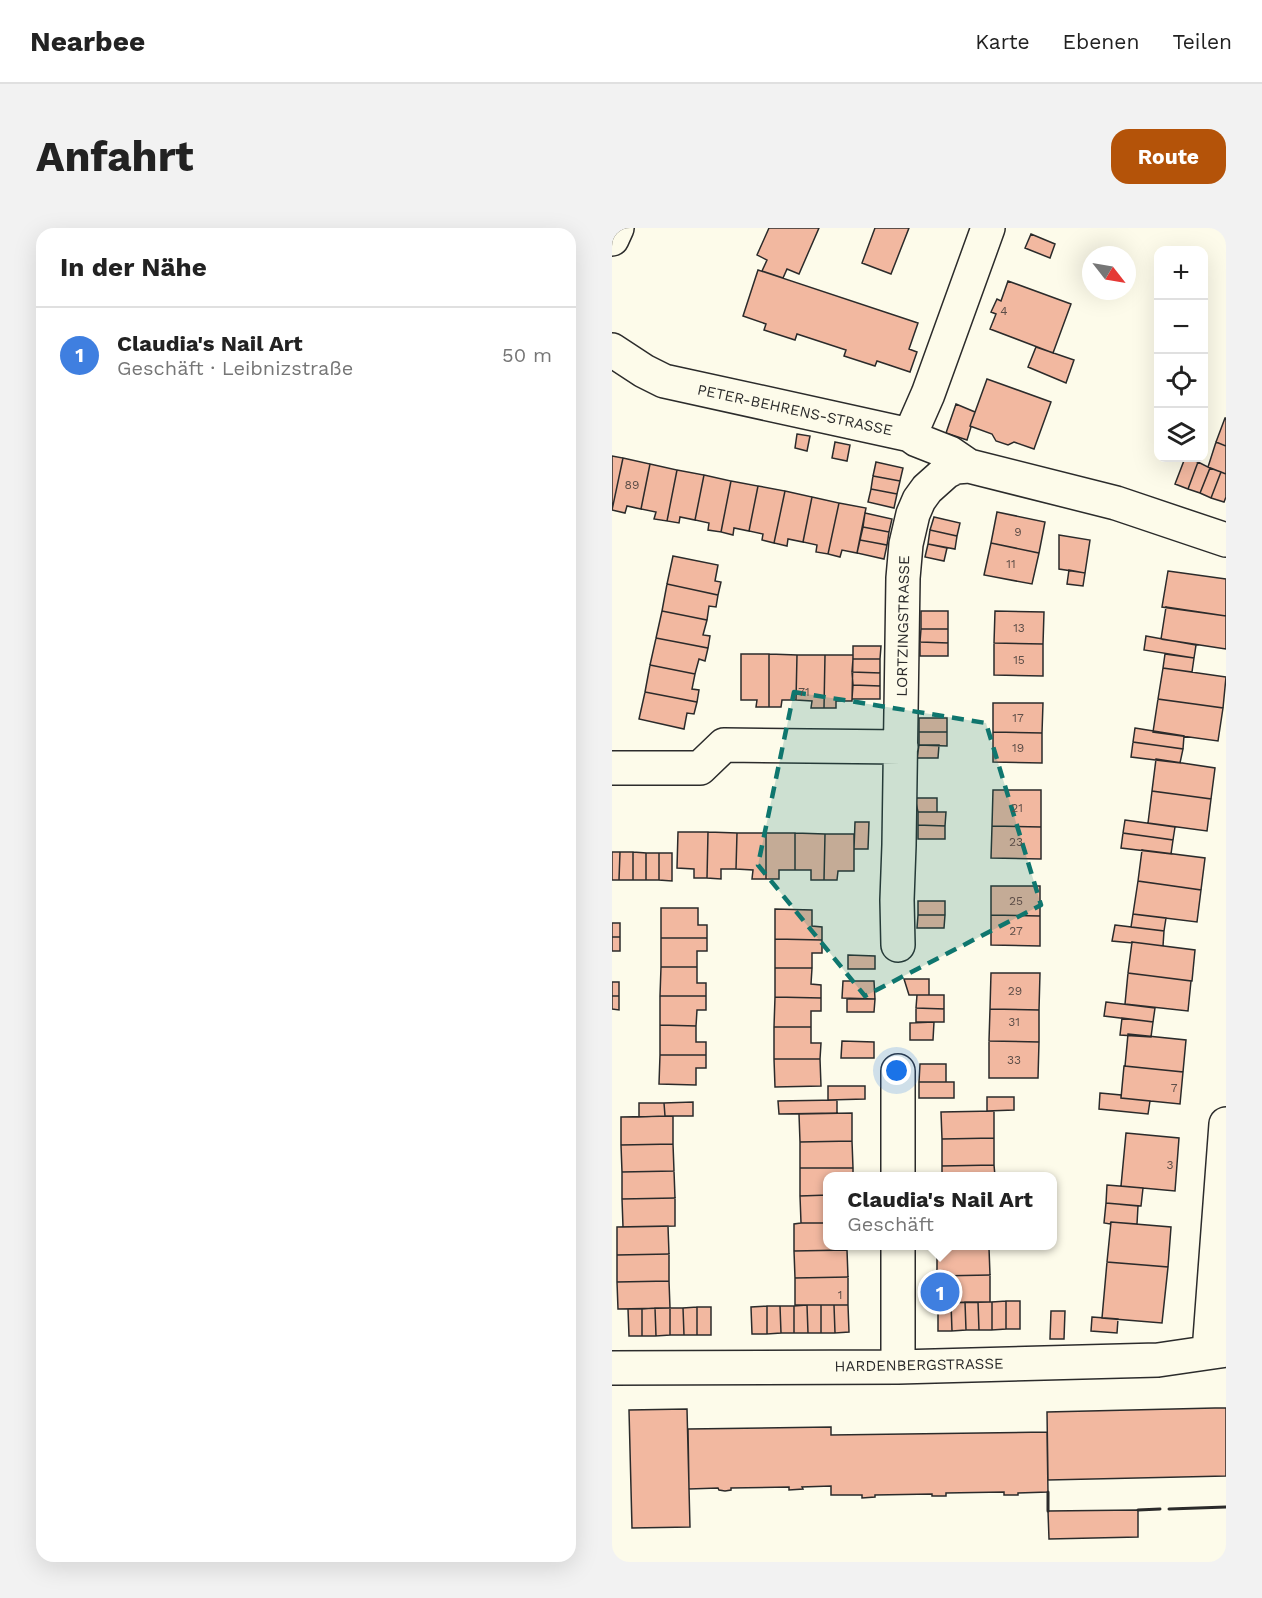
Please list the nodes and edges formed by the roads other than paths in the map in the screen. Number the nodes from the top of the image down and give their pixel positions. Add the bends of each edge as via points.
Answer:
1 (617, 228) edge
2 (988, 228) edge
3 (612, 239) edge
4 (612, 350) edge
5 (910, 435) junction
6 (969, 466) junction
7 (1226, 540) edge
8 (901, 747) junction
9 (612, 768) edge
10 (898, 945) dead end
11 (898, 1071) dead end
12 (1226, 1124) edge
13 (898, 1172) edge
14 (898, 1250) edge
15 (1217, 1351) edge
16 (898, 1367) junction
17 (612, 1368) edge

1 - 3 street
2 - 5 street, PETER-BEHRENS-STRASSE
4 - 5 street, PETER-BEHRENS-STRASSE via 664,381
5 - 6 street
6 - 7 street via 1116,503
6 - 8 street, LORTZINGSTRASSE via 946,472 927,489 909,528 903,578
8 - 9 street via 724,745 700,768
8 - 10 street, LORTZINGSTRASSE
11 - 13 street
12 - 15 street
14 - 16 street
15 - 16 street, HARDENBERGSTRASSE via 1158,1359
16 - 17 street, HARDENBERGSTRASSE

